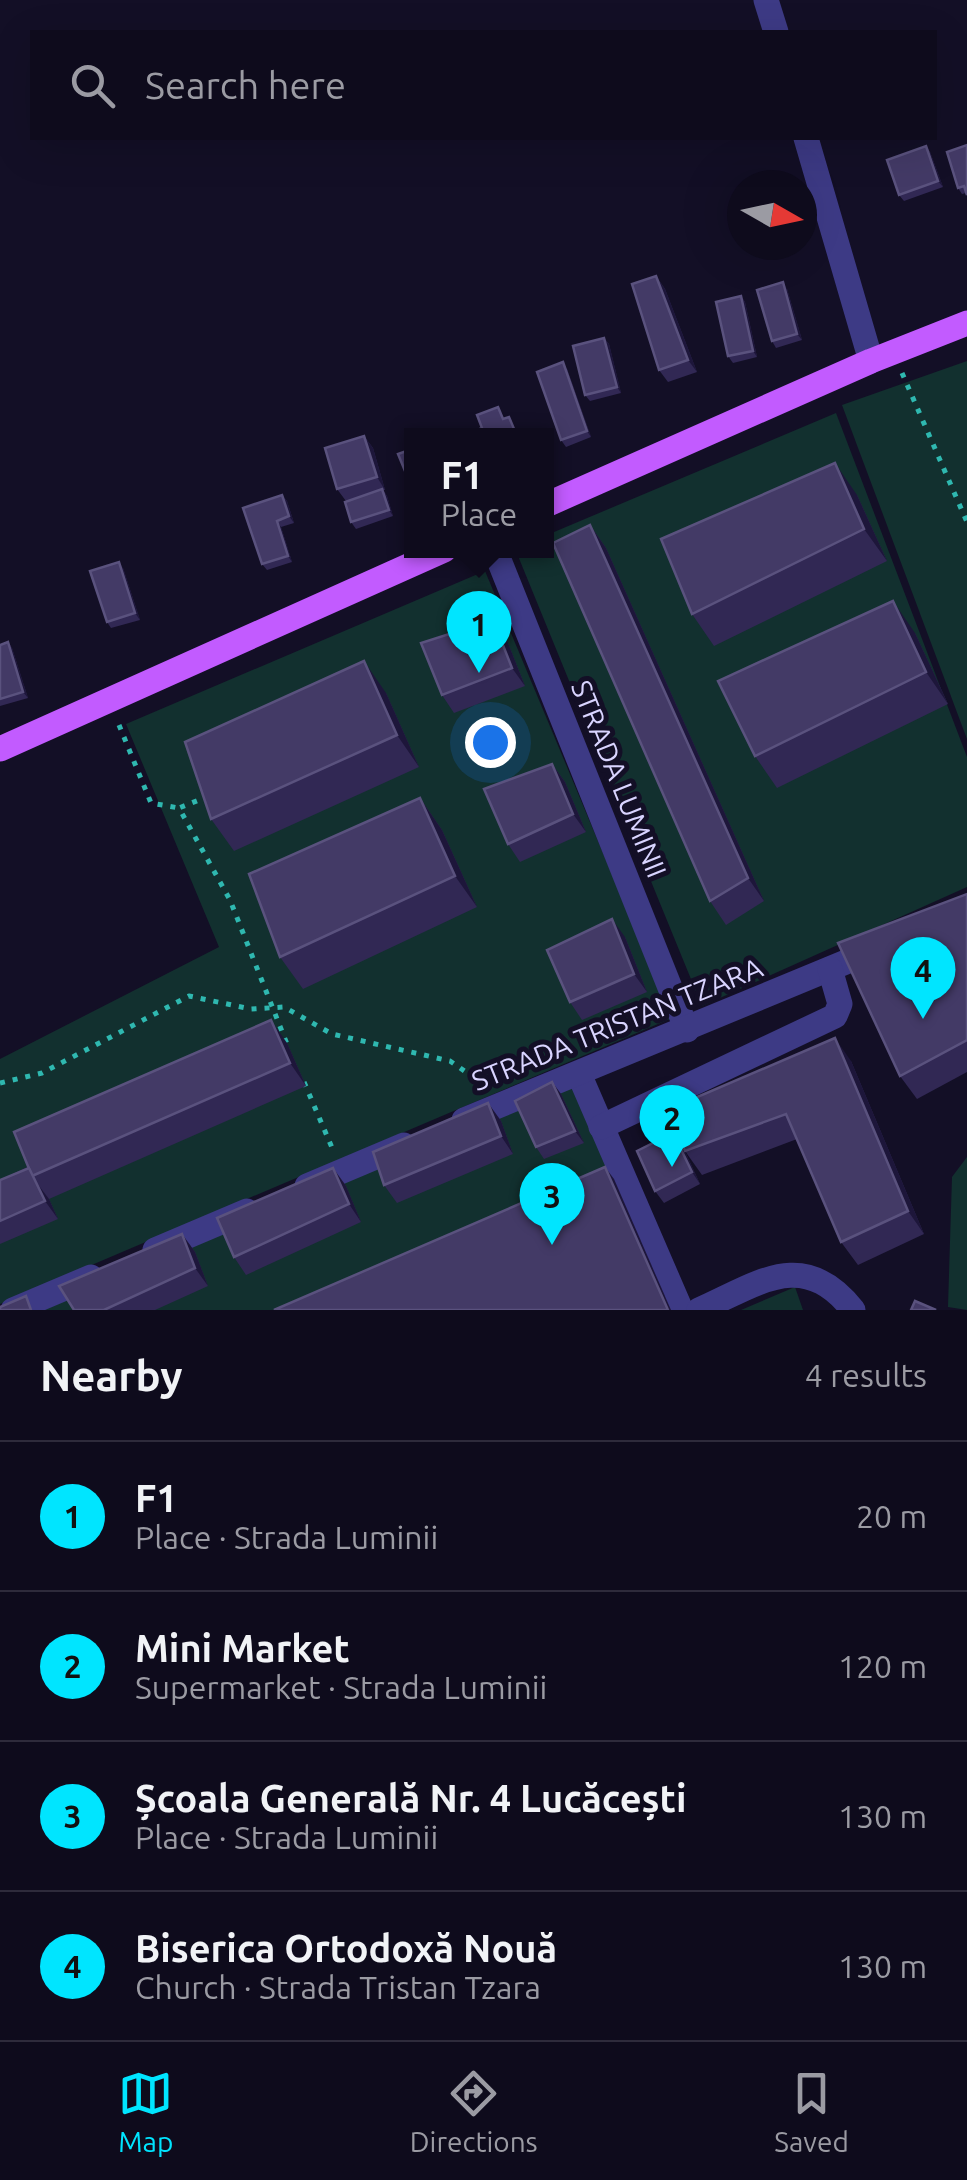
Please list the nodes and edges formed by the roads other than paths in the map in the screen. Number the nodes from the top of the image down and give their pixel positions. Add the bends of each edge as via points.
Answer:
1 (766, 0) edge
2 (775, 30) edge
3 (807, 140) edge
4 (967, 324) edge
5 (882, 357) junction
6 (554, 501) edge
7 (426, 558) edge
8 (498, 558) edge
9 (0, 749) edge
10 (899, 940) edge
11 (830, 969) junction
12 (687, 1030) junction
13 (578, 1074) junction
14 (602, 1127) junction
15 (13, 1310) edge
16 (681, 1310) edge
17 (700, 1310) edge
18 (853, 1310) edge

1 - 2 street
3 - 5 street
4 - 5 main road
5 - 6 main road
7 - 9 main road
8 - 12 street, STRADA LUMINII
10 - 11 street, STRADA TRISTAN TZARA
11 - 12 street, STRADA TRISTAN TZARA
11 - 14 street via 840,1004 835,1016
12 - 13 street, STRADA TRISTAN TZARA
13 - 14 street
13 - 15 street, STRADA TRISTAN TZARA
14 - 16 street
17 - 18 street via 789,1273 808,1274 834,1289

